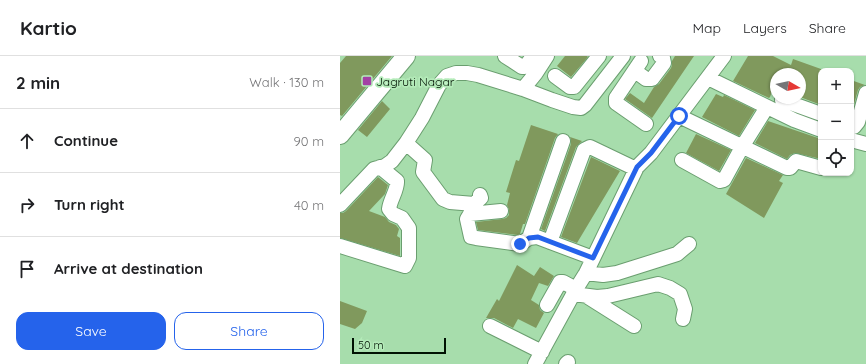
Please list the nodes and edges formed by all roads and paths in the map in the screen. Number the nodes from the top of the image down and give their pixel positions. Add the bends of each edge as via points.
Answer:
1 (406, 56) edge
2 (505, 56) edge
3 (599, 56) edge
4 (660, 56) edge
5 (724, 56) edge
6 (539, 58) edge
7 (631, 59) edge
8 (554, 76) dead end
9 (708, 78) junction
10 (524, 89) junction
11 (866, 93) edge
12 (793, 104) edge
13 (767, 106) junction
14 (799, 106) junction
15 (679, 116) junction
16 (794, 120) junction
17 (818, 120) edge
18 (818, 122) edge
19 (646, 124) dead end
20 (854, 127) edge
21 (340, 135) edge
22 (563, 141) dead end
23 (854, 141) edge
24 (406, 143) junction
25 (866, 144) edge
26 (742, 147) junction
27 (682, 160) dead end
28 (380, 167) junction
29 (818, 167) edge
30 (636, 169) junction
31 (480, 195) dead end
32 (340, 205) edge
33 (500, 211) dead end
34 (529, 238) junction
35 (550, 242) junction
36 (689, 244) dead end
37 (340, 246) edge
38 (593, 258) junction
39 (586, 273) junction
40 (578, 293) junction
41 (564, 313) junction
42 (682, 319) dead end
43 (490, 326) dead end
44 (634, 326) dead end
45 (539, 358) edge

1 - 21 main road
2 - 6 street via 522,67
3 - 8 street via 574,86 570,87
4 - 7 street via 664,63 652,79 646,79
5 - 9 street
6 - 10 street
7 - 10 street via 581,108
7 - 19 street via 616,103
9 - 13 street
9 - 15 street
10 - 24 street via 473,74 456,73 447,76 439,85
11 - 20 street via 858,122
12 - 14 street
13 - 16 street
13 - 26 street
14 - 16 street
14 - 17 street
15 - 26 street
15 - 30 street
16 - 18 street
22 - 34 street
23 - 25 street
24 - 28 street via 392,161
24 - 31 street via 425,160 423,172 443,199 474,204 481,198
26 - 27 street via 724,180 720,182
26 - 29 street via 787,168 796,161
28 - 32 street via 374,169
28 - 37 street via 397,181 398,186 389,209 402,218 409,228 410,258 405,266
30 - 35 street via 590,147 584,150
30 - 38 street
33 - 34 street via 470,214 467,219 470,237 520,244
34 - 35 street via 538,237
35 - 38 street
36 - 39 street via 677,254 617,274 603,276
38 - 39 street
39 - 40 street
40 - 41 street
40 - 41 street via 560,282 542,302
40 - 42 street via 597,298 658,284 680,294 685,309
40 - 44 street
41 - 45 street
43 - 45 street

